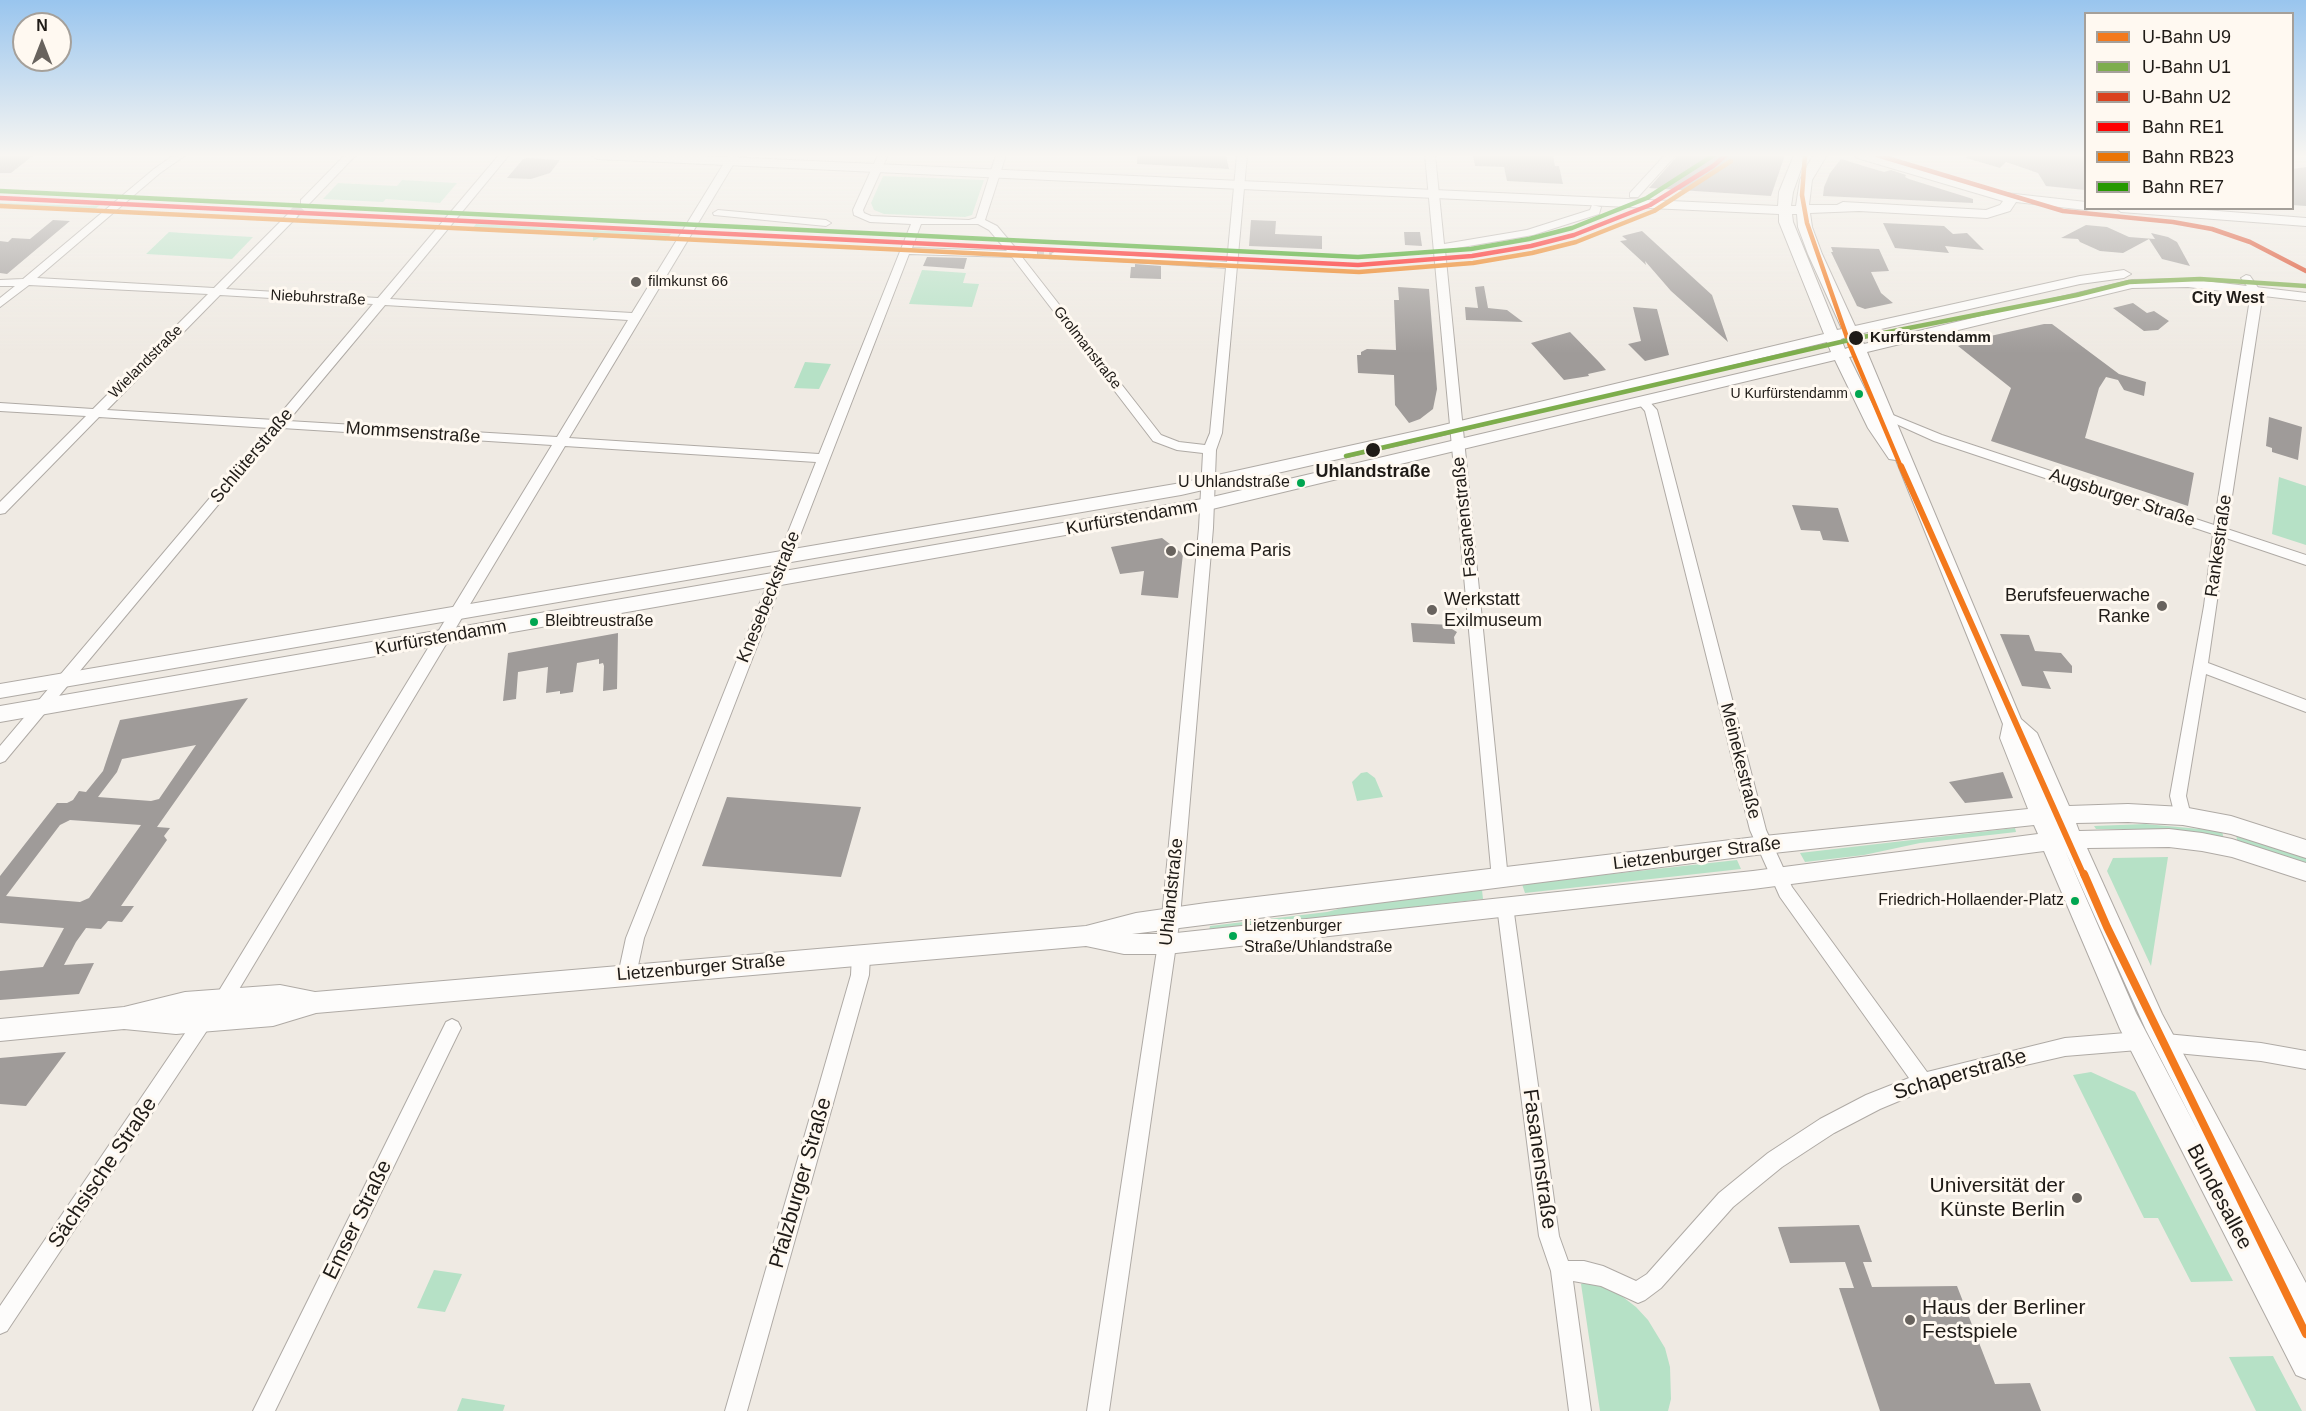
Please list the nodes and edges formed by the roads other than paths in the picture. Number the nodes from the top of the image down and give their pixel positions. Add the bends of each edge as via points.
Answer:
1 (99, 221) edge
2 (287, 221) tunnel mouth
3 (449, 221) edge
4 (694, 221) edge
5 (798, 221) edge
6 (913, 221) edge
7 (917, 221) junction
8 (978, 221) joint
9 (1235, 221) edge
10 (1437, 221) edge
11 (1567, 221) edge
12 (1786, 221) edge
13 (1804, 221) edge
14 (2291, 221) edge
15 (2306, 222) edge
16 (830, 224) dead end
17 (1440, 248) junction
18 (906, 251) junction
19 (1014, 253) junction
20 (1033, 253) tunnel mouth
21 (1056, 254) tunnel mouth
22 (1231, 265) junction
23 (28, 282) junction
24 (0, 283) edge
25 (2306, 283) edge
26 (2250, 284) junction
27 (216, 292) junction
28 (2306, 297) edge
29 (382, 301) junction
30 (0, 304) edge
31 (0, 309) edge
32 (637, 317) junction
33 (1852, 332) junction
34 (1832, 336) junction
35 (1859, 348) junction
36 (1839, 353) junction
37 (1643, 402) junction
38 (0, 407) edge
39 (97, 413) junction
40 (1889, 418) junction
41 (278, 425) junction
42 (1456, 426) junction
43 (1938, 438) junction
44 (1898, 440) junction
45 (561, 442) junction
46 (1457, 447) junction
47 (1210, 450) junction
48 (825, 458) junction
49 (1908, 473) junction
50 (1207, 483) junction
51 (1208, 504) junction
52 (0, 510) edge
53 (2220, 531) junction
54 (784, 558) junction
55 (2306, 560) edge
56 (775, 582) junction
57 (458, 613) junction
58 (442, 638) junction
59 (2200, 666) junction
60 (64, 680) junction
61 (0, 691) edge
62 (2306, 706) edge
63 (42, 707) junction
64 (0, 714) edge
65 (2013, 724) junction
66 (0, 757) edge
67 (2063, 814) junction
68 (2041, 816) junction
69 (2183, 816) junction
70 (2062, 840) junction
71 (1764, 845) junction
72 (2306, 849) edge
73 (2306, 872) edge
74 (1779, 876) junction
75 (1500, 879) junction
76 (1505, 906) junction
77 (1171, 917) junction
78 (1086, 936) junction
79 (1167, 944) junction
80 (861, 955) junction
81 (627, 975) junction
82 (223, 1000) junction
83 (316, 1002) junction
84 (124, 1018) junction
85 (204, 1020) junction
86 (452, 1028) dead end
87 (0, 1030) edge
88 (2138, 1041) junction
89 (2166, 1043) junction
90 (2306, 1060) edge
91 (1923, 1082) junction
92 (1560, 1271) junction
93 (2306, 1311) edge
94 (0, 1324) edge
95 (2304, 1356) edge
96 (264, 1411) edge
97 (736, 1411) edge
98 (1098, 1411) edge
99 (1580, 1411) edge

1 - 23 street
2 - 27 street, Wielandstraße
3 - 29 street, Schlüterstraße
4 - 32 street
5 - 16 street
6 - 7 street
7 - 8 street
7 - 18 street, Knesebeckstraße
8 - 19 street, Grolmanstraße via 993,228
9 - 22 street, Uhlandstraße
10 - 17 street, Fasanenstraße
11 - 17 street via 1529,233
12 - 34 main road
13 - 33 main road via 1815,254
14 - 15 main road
17 - 42 street, Fasanenstraße
18 - 19 street
18 - 48 street, Knesebeckstraße
19 - 20 street
19 - 47 street, Grolmanstraße via 1157,438 1178,446
21 - 22 street
22 - 47 street, Uhlandstraße via 1216,433
23 - 24 street, Niebuhrstraße
23 - 27 street, Niebuhrstraße
23 - 30 street
23 - 31 street
25 - 26 main road
26 - 28 main road
26 - 33 main road, Kurfürstendamm via 2164,274 2104,276
26 - 35 main road, Kurfürstendamm via 2132,284
26 - 53 street, Rankestraße via 2255,305
27 - 29 street, Niebuhrstraße
27 - 39 street, Wielandstraße
29 - 32 street, Niebuhrstraße
29 - 41 street, Schlüterstraße
32 - 45 street
33 - 34 main road, Kurfürstendamm
33 - 35 main road
34 - 36 main road
34 - 42 main road, Kurfürstendamm
35 - 36 main road, Kurfürstendamm
35 - 40 main road
36 - 37 main road, Kurfürstendamm
36 - 49 main road via 1876,428
37 - 46 main road, Kurfürstendamm
37 - 71 street, Meinekestraße via 1651,410
38 - 39 street, Mommsenstraße
39 - 41 street, Mommsenstraße
39 - 52 street, Wielandstraße
40 - 43 street, Augsburger Straße
40 - 44 main road
41 - 45 street, Mommsenstraße
41 - 60 street, Schlüterstraße
42 - 46 street, Fasanenstraße
42 - 50 main road, Kurfürstendamm
43 - 44 street, Augsburger Straße via 1912,435
43 - 53 street, Augsburger Straße
44 - 49 main road
45 - 48 street, Mommsenstraße
45 - 57 street
46 - 51 main road, Kurfürstendamm
46 - 75 street, Fasanenstraße
47 - 50 street, Uhlandstraße
48 - 54 street, Knesebeckstraße
49 - 65 main road
50 - 51 street, Uhlandstraße
50 - 54 main road, Kurfürstendamm
51 - 56 main road, Kurfürstendamm
51 - 77 street, Uhlandstraße
53 - 55 street, Augsburger Straße
53 - 59 street, Rankestraße
54 - 56 street, Knesebeckstraße
54 - 57 main road, Kurfürstendamm
56 - 58 main road, Kurfürstendamm
56 - 81 street, Knesebeckstraße via 636,938
57 - 58 street
57 - 60 main road, Kurfürstendamm
58 - 63 main road, Kurfürstendamm
58 - 82 street
59 - 62 street
59 - 69 street, Rankestraße via 2178,796
60 - 61 main road, Kurfürstendamm
60 - 63 street, Schlüterstraße
63 - 64 main road, Kurfürstendamm
63 - 66 street, Schlüterstraße
65 - 67 main road via 2030,739
65 - 68 main road via 2010,738
67 - 68 main road, Lietzenburger Straße
67 - 69 main road, Lietzenburger Straße
67 - 70 main road
68 - 70 main road
68 - 71 main road, Lietzenburger Straße
69 - 72 main road, Lietzenburger Straße via 2230,825
70 - 73 main road, Lietzenburger Straße via 2135,837 2202,842
70 - 74 main road, Lietzenburger Straße
70 - 88 main road, Bundesallee
70 - 89 main road, Bundesallee
71 - 74 street, Meinekestraße
71 - 75 main road, Lietzenburger Straße
74 - 76 main road, Lietzenburger Straße
74 - 91 street, Meinekestraße via 1786,892
75 - 77 main road, Lietzenburger Straße
76 - 79 main road, Lietzenburger Straße
76 - 92 street, Fasanenstraße via 1549,1236
77 - 78 main road, Lietzenburger Straße
77 - 79 street, Uhlandstraße
78 - 79 main road, Lietzenburger Straße via 1124,944
78 - 80 main road, Lietzenburger Straße
79 - 98 street, Uhlandstraße
80 - 81 main road, Lietzenburger Straße
80 - 97 street, Pfalzburger Straße via 860,975
81 - 83 main road, Lietzenburger Straße
82 - 83 main road, Lietzenburger Straße via 280,996
82 - 84 main road, Lietzenburger Straße via 185,1003
83 - 85 main road, Lietzenburger Straße via 273,1015
84 - 85 main road, Lietzenburger Straße via 176,1023
84 - 87 main road, Lietzenburger Straße
85 - 94 street, Sächsische Straße
86 - 96 street, Emser Straße
88 - 91 street, Schaperstraße via 2065,1047
88 - 95 main road, Bundesallee
89 - 90 street
89 - 93 main road, Bundesallee
91 - 92 street, Schaperstraße via 1873,1101 1775,1160 1726,1200 1646,1287 1584,1271
92 - 99 street, Fasanenstraße

